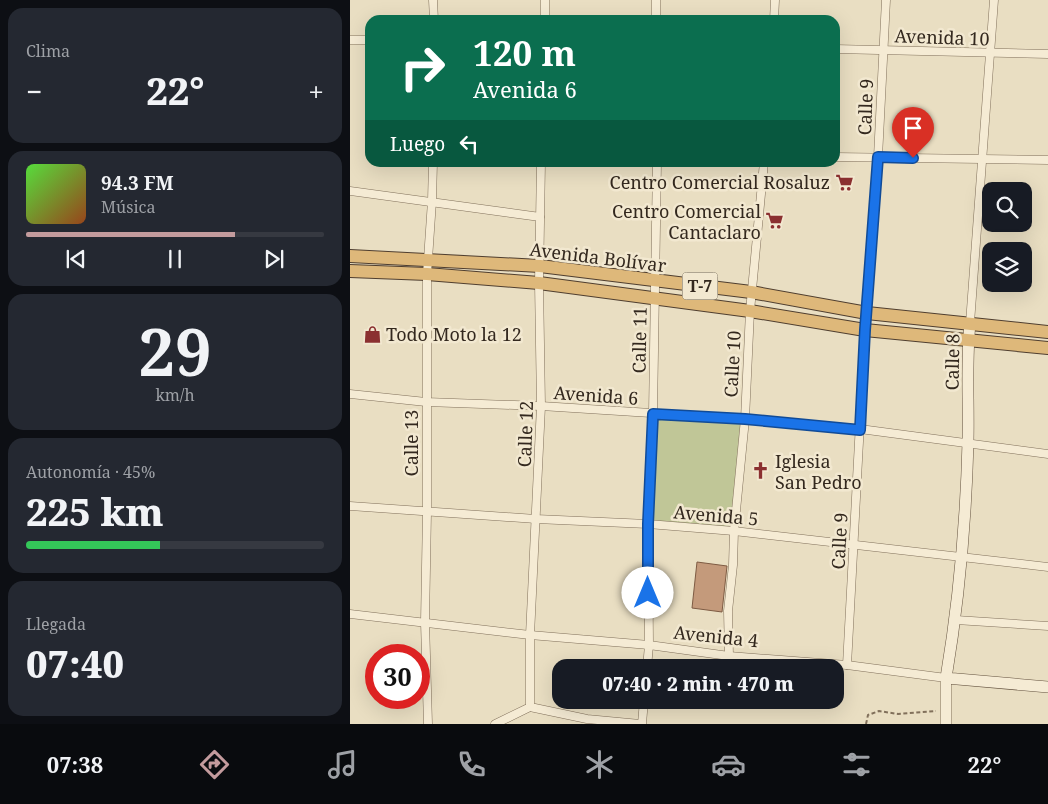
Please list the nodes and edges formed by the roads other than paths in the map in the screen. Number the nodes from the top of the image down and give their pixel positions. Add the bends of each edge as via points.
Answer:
1 (433, 0) edge
2 (545, 0) edge
3 (656, 0) edge
4 (775, 0) edge
5 (886, 0) edge
6 (994, 0) edge
7 (434, 15) edge
8 (545, 15) edge
9 (656, 15) edge
10 (774, 15) edge
11 (350, 40) edge
12 (365, 40) edge
13 (840, 49) edge
14 (882, 49) junction
15 (991, 54) junction
16 (1048, 54) edge
17 (840, 157) edge
18 (878, 157) junction
19 (984, 160) junction
20 (1048, 160) edge
21 (433, 167) edge
22 (541, 167) edge
23 (657, 167) edge
24 (764, 167) edge
25 (350, 191) edge
26 (432, 201) junction
27 (540, 217) junction
28 (350, 256) edge
29 (429, 260) junction
30 (540, 266) junction
31 (350, 271) edge
32 (427, 274) junction
33 (655, 281) junction
34 (539, 283) junction
35 (752, 292) junction
36 (655, 298) junction
37 (750, 310) junction
38 (867, 313) junction
39 (970, 324) junction
40 (865, 330) junction
41 (1048, 332) edge
42 (968, 341) junction
43 (1048, 348) edge
44 (350, 394) edge
45 (426, 402) junction
46 (541, 406) junction
47 (653, 414) junction
48 (745, 419) junction
49 (860, 430) junction
50 (968, 442) junction
51 (1048, 454) edge
52 (350, 506) edge
53 (427, 512) junction
54 (536, 519) junction
55 (648, 524) junction
56 (734, 530) junction
57 (854, 545) junction
58 (961, 558) junction
59 (1048, 567) edge
60 (350, 614) edge
61 (956, 620) junction
62 (425, 622) junction
63 (1048, 626) edge
64 (530, 635) junction
65 (649, 645) junction
66 (729, 656) junction
67 (648, 659) edge
68 (847, 664) junction
69 (946, 678) junction
70 (1048, 687) edge
71 (530, 707) junction
72 (643, 709) edge
73 (428, 724) edge
74 (495, 724) edge
75 (641, 724) edge
76 (946, 724) edge

1 - 7 street
2 - 8 street
3 - 9 street
4 - 10 street
5 - 14 street, Calle 9
6 - 15 street, Calle 8
11 - 12 street
13 - 14 street, Avenida 10
14 - 15 street, Avenida 10
14 - 18 street, Calle 9
15 - 16 street, Avenida 10
15 - 19 street, Calle 8
17 - 18 street
18 - 19 street
18 - 38 street, Calle 9
19 - 20 street
19 - 39 street, Calle 8
21 - 26 street, Calle 13
22 - 27 street, Calle 12
23 - 33 street, Calle 11
24 - 35 street, Calle 10
25 - 26 street
26 - 27 street
26 - 29 street, Calle 13
27 - 30 street, Calle 12
28 - 29 highway, Avenida Bolívar / T-7
29 - 30 highway, Avenida Bolívar / T-7
29 - 32 street, Calle 13
30 - 33 highway, Avenida Bolívar / T-7
30 - 34 street, Calle 12
31 - 32 highway, Avenida Bolívar / T-7
32 - 34 highway, Avenida Bolívar / T-7
32 - 45 street, Calle 13
33 - 35 highway, Avenida Bolívar / T-7
33 - 36 street, Calle 11
34 - 36 highway, Avenida Bolívar / T-7
34 - 46 street, Calle 12
35 - 37 street, Calle 10
35 - 38 highway, Avenida Bolívar / T-7
36 - 37 highway, Avenida Bolívar / T-7
36 - 47 street, Calle 11
37 - 40 highway, Avenida Bolívar / T-7
37 - 48 street, Calle 10
38 - 39 highway, Avenida Bolívar / T-7
38 - 40 street, Calle 9
39 - 41 highway, Avenida Bolívar / T-7
39 - 42 main road, Calle 8
40 - 42 highway, Avenida Bolívar / T-7
40 - 49 street, Calle 9
42 - 43 highway, Avenida Bolívar / T-7
42 - 50 main road, Calle 8
44 - 45 street, Avenida 6
45 - 46 street, Avenida 6
45 - 53 street, Calle 13
46 - 47 street, Avenida 6
46 - 54 street, Calle 12
47 - 48 street, Avenida 6
47 - 55 street, Calle 11
48 - 49 street, Avenida 6
48 - 56 street, Calle 10
49 - 50 street, Avenida 6
49 - 57 street, Calle 9
50 - 51 street, Avenida 6
50 - 58 main road, Calle 8
52 - 53 street, Avenida 5
53 - 54 street, Avenida 5
53 - 62 street, Calle 13
54 - 55 street, Avenida 5
54 - 64 street, Calle 12
55 - 56 street, Avenida 5
55 - 65 street, Calle 11
56 - 57 street, Avenida 5
56 - 66 street, Calle 10 via 728,611
57 - 58 street, Avenida 5
57 - 68 street, Calle 9
58 - 59 street, Avenida 5
58 - 61 main road, Calle 8
60 - 62 street, Avenida 4
61 - 63 street
61 - 69 main road, Calle 8
62 - 64 street, Avenida 4
62 - 73 street, Calle 13
64 - 65 street, Avenida 4
64 - 71 street, Calle 12
65 - 66 street, Avenida 4
65 - 67 street, Calle 11
66 - 68 street, Avenida 4
68 - 69 street, Avenida 4
69 - 70 main road, Avenida 4
69 - 76 street, Calle 8
71 - 74 street
71 - 75 street via 587,719
72 - 75 street

